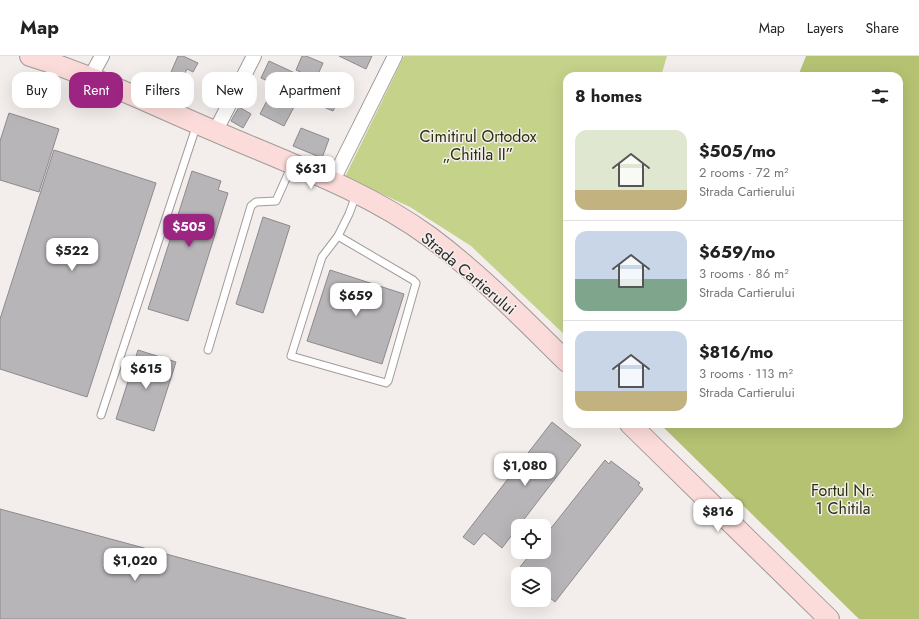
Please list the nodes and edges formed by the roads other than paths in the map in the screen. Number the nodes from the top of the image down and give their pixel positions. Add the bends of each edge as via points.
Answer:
1 (30, 56) edge
2 (102, 56) edge
3 (254, 56) edge
4 (395, 56) edge
5 (74, 72) edge
6 (93, 72) edge
7 (123, 92) edge
8 (197, 124) junction
9 (215, 132) junction
10 (292, 165) junction
11 (332, 182) junction
12 (357, 193) junction
13 (338, 236) junction
14 (208, 350) dead end
15 (563, 358) edge
16 (102, 415) dead end
17 (634, 428) edge
18 (829, 619) edge

1 - 5 street, Strada Cartierului
2 - 6 street
3 - 9 street
4 - 11 street
7 - 8 street, Strada Cartierului
8 - 9 street, Strada Cartierului
8 - 16 lane
9 - 10 street, Strada Cartierului
10 - 11 street, Strada Cartierului
10 - 14 lane via 276,201 256,202 251,206
11 - 12 street, Strada Cartierului
12 - 13 lane
12 - 15 street, Strada Cartierului via 407,222 453,255 496,292
13 - 13 lane via 322,257 291,356 386,383 416,283
17 - 18 street

